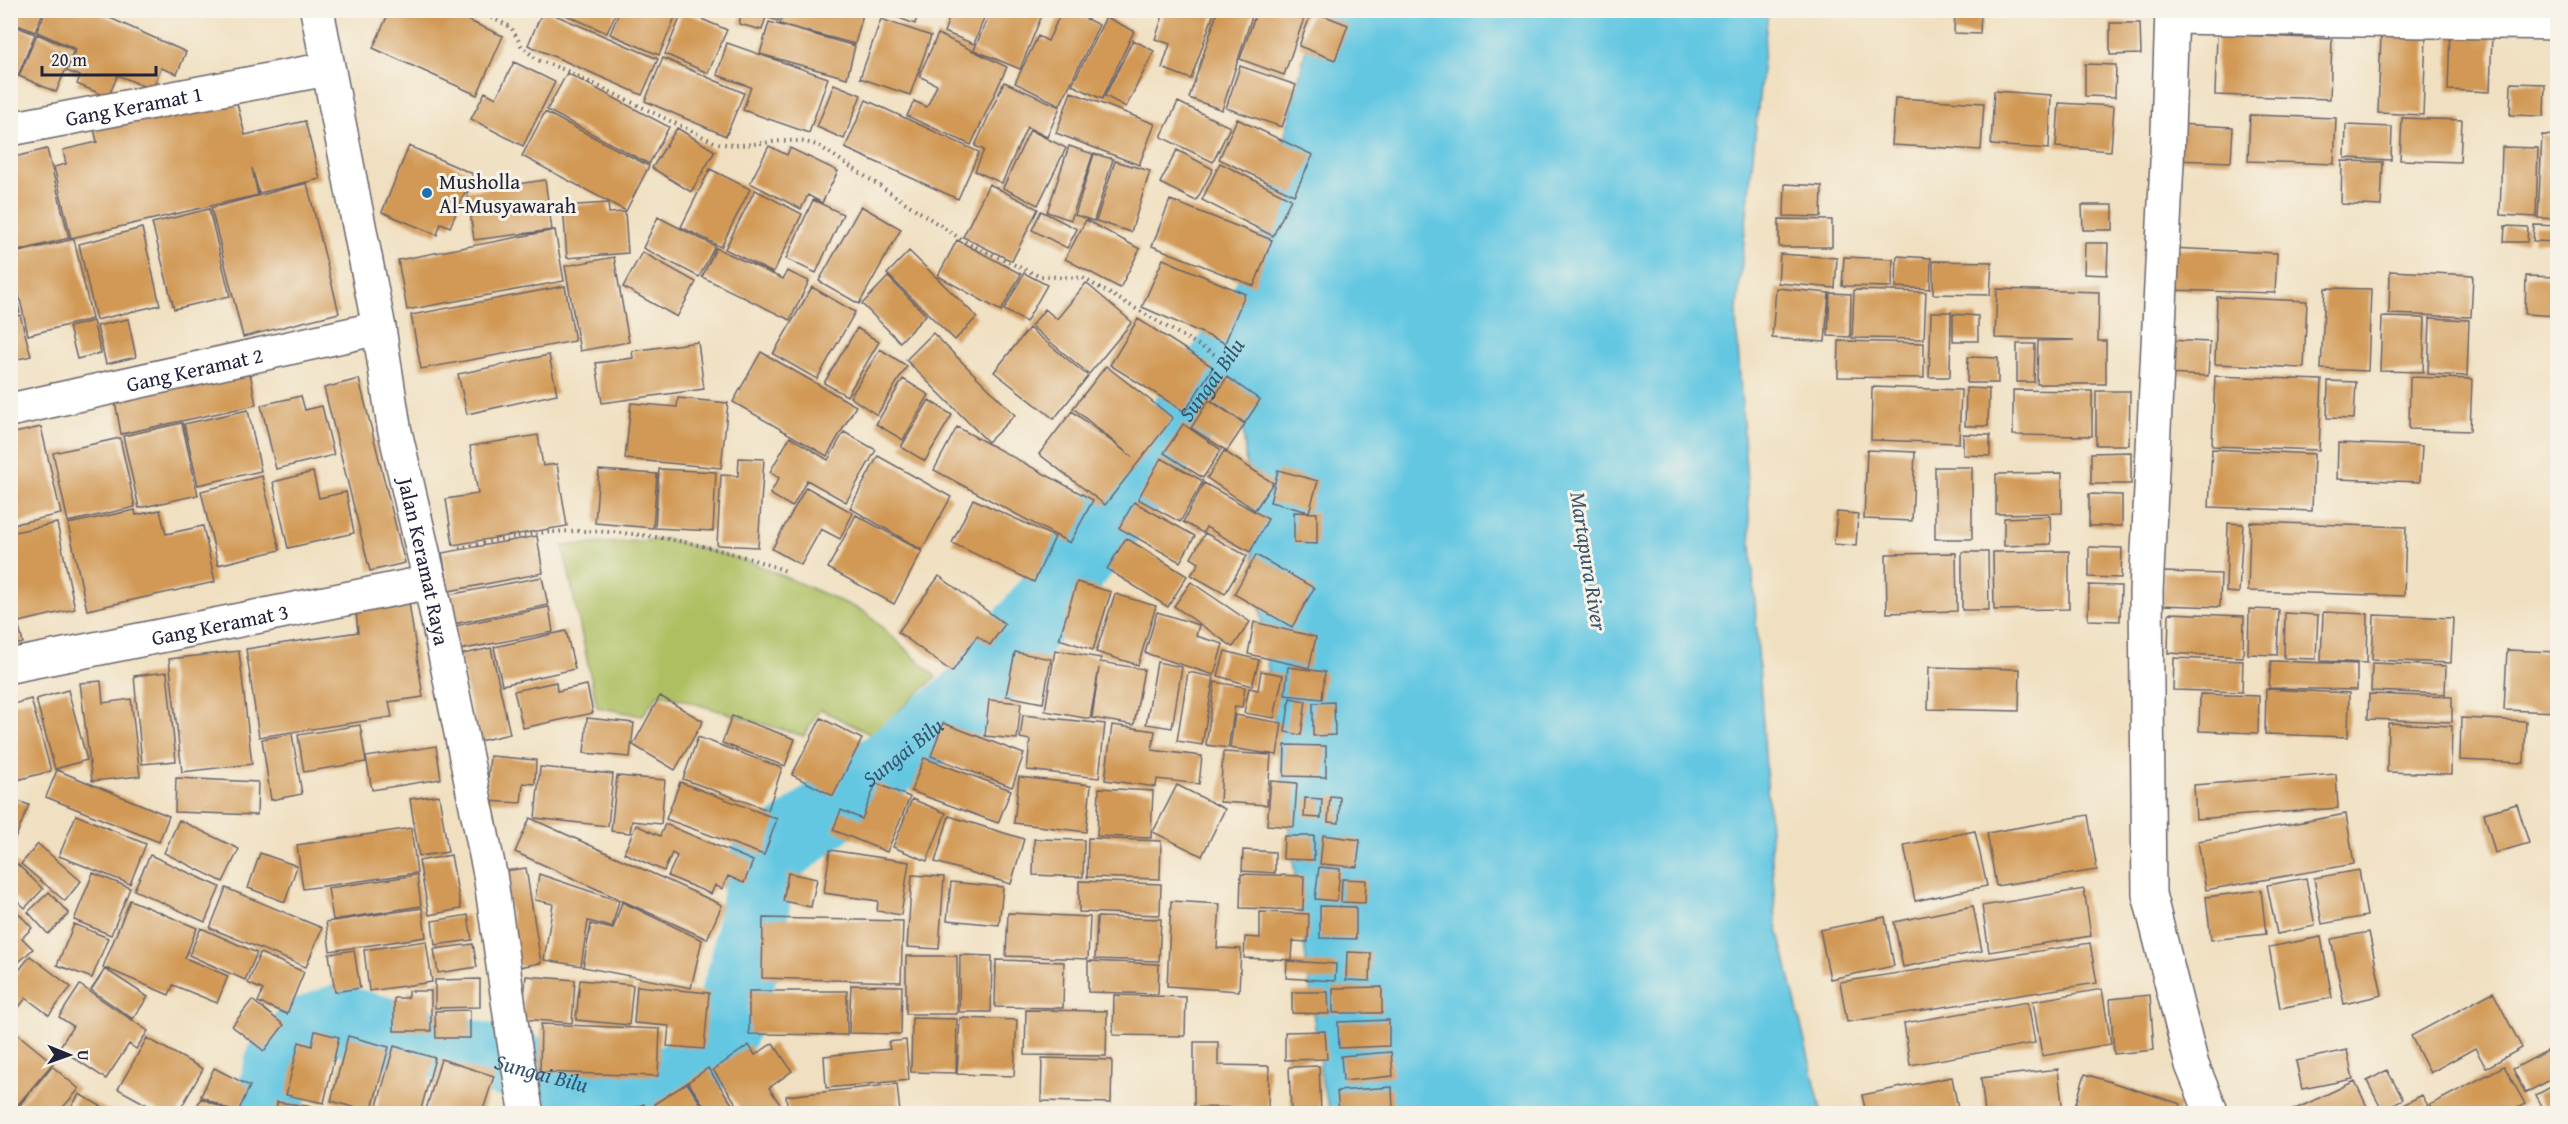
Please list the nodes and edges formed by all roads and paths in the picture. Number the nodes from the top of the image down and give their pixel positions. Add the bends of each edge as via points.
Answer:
1 (317, 10) edge
2 (475, 10) edge
3 (2172, 14) edge
4 (2558, 23) edge
5 (327, 69) junction
6 (10, 129) edge
7 (379, 328) junction
8 (1217, 356) dead end
9 (10, 410) edge
10 (426, 569) junction
11 (786, 571) dead end
12 (10, 666) edge
13 (525, 1102) edge
14 (2212, 1113) edge

1 - 5 street, Jalan Keramat Raya
2 - 8 path via 511,27 522,47 538,60 714,141 740,146 806,141 819,146 967,243 1039,276 1083,278
3 - 4 street
3 - 14 street via 2146,592 2150,894 2192,1065
5 - 6 street, Gang Keramat 1
5 - 7 street, Jalan Keramat Raya
7 - 9 street, Gang Keramat 2
7 - 10 street, Jalan Keramat Raya via 394,427
10 - 11 path via 539,533 574,531 659,537
10 - 12 street, Gang Keramat 3
10 - 13 street, Jalan Keramat Raya via 490,874

